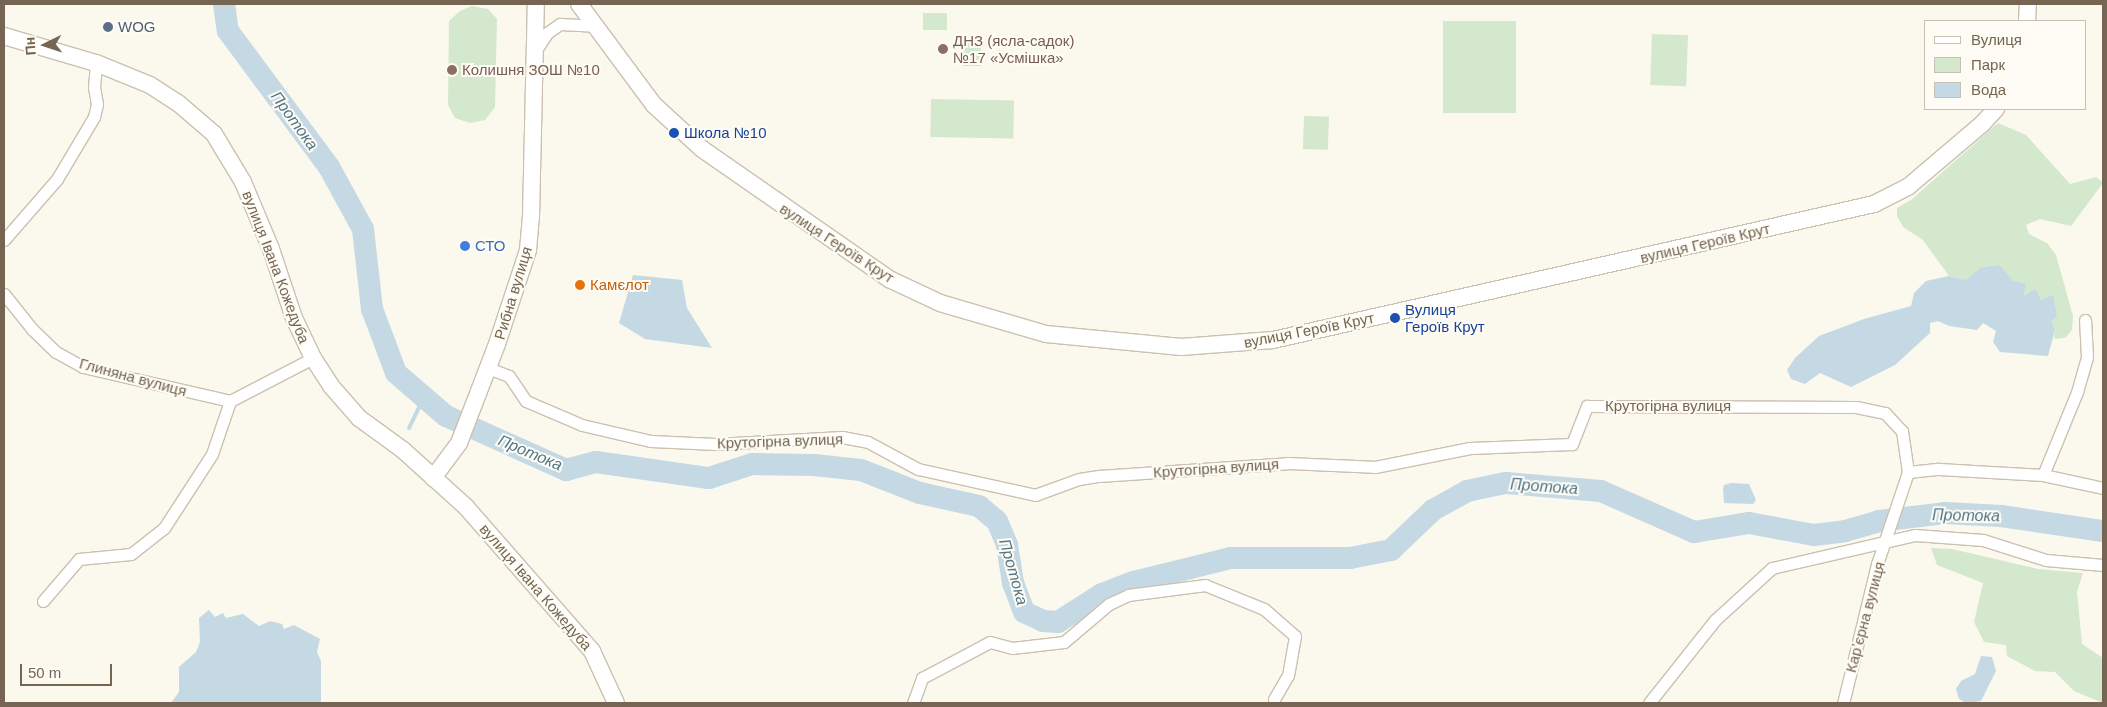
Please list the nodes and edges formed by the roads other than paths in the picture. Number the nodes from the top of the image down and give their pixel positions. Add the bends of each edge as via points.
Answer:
1 (536, 4) edge
2 (578, 4) edge
3 (2028, 4) edge
4 (2027, 20) edge
5 (594, 26) junction
6 (4, 36) edge
7 (536, 50) junction
8 (96, 63) junction
9 (1995, 110) edge
10 (4, 240) edge
11 (4, 294) edge
12 (2085, 320) dead end
13 (313, 358) junction
14 (488, 368) junction
15 (230, 401) junction
16 (1908, 472) junction
17 (2043, 475) junction
18 (433, 478) junction
19 (2103, 488) edge
20 (1886, 542) junction
21 (2103, 565) edge
22 (43, 601) dead end
23 (1274, 699) dead end
24 (616, 703) edge
25 (913, 703) edge
26 (1649, 703) edge
27 (1843, 703) edge

1 - 7 street, Рибна вулиця
2 - 5 street, вулиця Героїв Крут
3 - 4 street
5 - 7 street via 560,24 547,33
5 - 9 street, вулиця Героїв Крут via 654,105 702,149 889,279 940,303 1046,334 1181,348 1273,340 1874,204 1909,186
6 - 8 street, вулиця Івана Кожедуба
7 - 14 street, Рибна вулиця via 530,233 524,264
8 - 10 street via 94,87 97,104 94,117 57,179
8 - 13 street, вулиця Івана Кожедуба via 157,90 197,117 214,134 228,154 258,217 294,318
11 - 15 street, Глиняна вулиця via 32,330 56,352 83,367
12 - 17 street via 2087,357 2077,392
13 - 15 street
13 - 18 street, вулиця Івана Кожедуба via 344,404
14 - 16 street, Крутогірна вулиця via 509,376 526,400 582,425 651,441 706,444 842,437 868,442 918,469 1035,495 1079,479 1099,476 1288,463 1375,467 1482,447 1572,444 1586,406 1856,407 1885,413 1902,431
14 - 18 street, Рибна вулиця via 459,443
15 - 22 street via 212,454 164,528 131,554 79,559
16 - 17 street via 1939,469
16 - 20 street
17 - 19 street
18 - 24 street, вулиця Івана Кожедуба via 466,507 592,651
20 - 21 street, Карʼєрна вулиця via 1915,535 1983,540 2046,560
20 - 26 street via 1772,568 1715,620
20 - 27 street, Карʼєрна вулиця via 1877,564
23 - 25 street via 1288,675 1295,636 1264,609 1205,585 1128,595 1109,604 1064,642 1012,648 990,642 922,678

